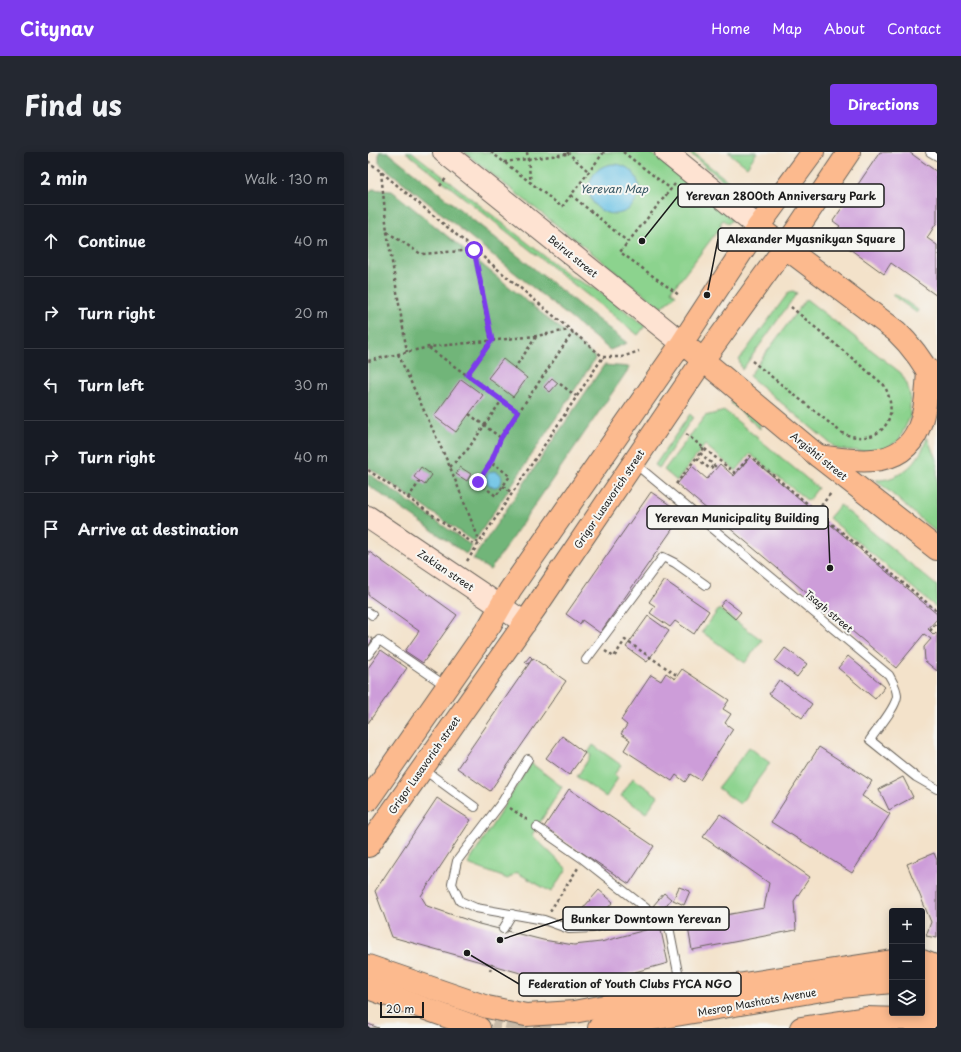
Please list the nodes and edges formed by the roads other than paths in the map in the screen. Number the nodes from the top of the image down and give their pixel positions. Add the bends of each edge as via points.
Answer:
1 (444, 152) edge
2 (666, 152) edge
3 (813, 152) edge
4 (849, 152) edge
5 (930, 152) edge
6 (937, 156) edge
7 (758, 227) junction
8 (785, 246) junction
9 (682, 343) junction
10 (703, 360) junction
11 (928, 368) junction
12 (937, 388) edge
13 (818, 456) junction
14 (633, 463) junction
15 (368, 517) edge
16 (937, 549) edge
17 (706, 585) dead end
18 (501, 608) junction
19 (525, 623) junction
20 (368, 655) edge
21 (586, 660) dead end
22 (447, 687) junction
23 (528, 759) dead end
24 (422, 769) junction
25 (374, 788) edge
26 (937, 789) edge
27 (475, 807) dead end
28 (537, 827) dead end
29 (368, 846) edge
30 (652, 913) junction
31 (512, 914) junction
32 (503, 929) dead end
33 (889, 961) edge
34 (925, 962) edge
35 (368, 966) edge
36 (937, 967) edge
37 (889, 982) edge
38 (925, 983) edge
39 (937, 985) edge
40 (368, 988) edge
41 (683, 993) junction
42 (889, 997) edge
43 (925, 1000) edge
44 (937, 1003) edge
45 (937, 1020) edge
46 (479, 1028) tunnel mouth
47 (599, 1028) edge
48 (689, 1028) edge
49 (801, 1028) edge

1 - 9 main road, Beirut street
2 - 7 main road
3 - 7 main road
4 - 8 main road, Grigor Lusavorich street
5 - 6 lane
7 - 8 main road
7 - 9 main road
8 - 10 main road, Grigor Lusavorich street
8 - 11 main road via 896,331 912,346
9 - 10 main road, Beirut street
9 - 18 main road via 510,590
10 - 13 main road, Argishti street
10 - 14 main road, Grigor Lusavorich street
11 - 12 main road
11 - 13 main road via 923,417 915,436 906,446 893,454 873,460
13 - 16 main road, Argishti street
14 - 19 main road, Grigor Lusavorich street
14 - 26 lane, Tsagh street via 889,675 896,687 897,696 894,705 870,740 916,777
15 - 18 main road, Zakian street
17 - 21 lane via 675,563 663,558
18 - 19 main road, Zakian street
18 - 22 main road
19 - 24 main road, Grigor Lusavorich street
20 - 22 lane via 379,640
22 - 25 main road
23 - 31 lane via 502,802 457,861 452,884 460,901 476,908
24 - 27 lane
24 - 29 main road, Grigor Lusavorich street
28 - 30 lane
30 - 31 lane via 587,928 569,929 544,920
30 - 41 lane via 669,927
31 - 32 lane
33 - 41 main road
34 - 36 main road
35 - 41 main road via 487,1007 526,1015 574,1012
37 - 47 main road, Mesrop Mashtots Avenue via 840,987
38 - 39 main road
40 - 46 main road
42 - 48 main road, Mesrop Mashtots Avenue via 842,1000
43 - 44 main road
45 - 49 main road via 866,1018

